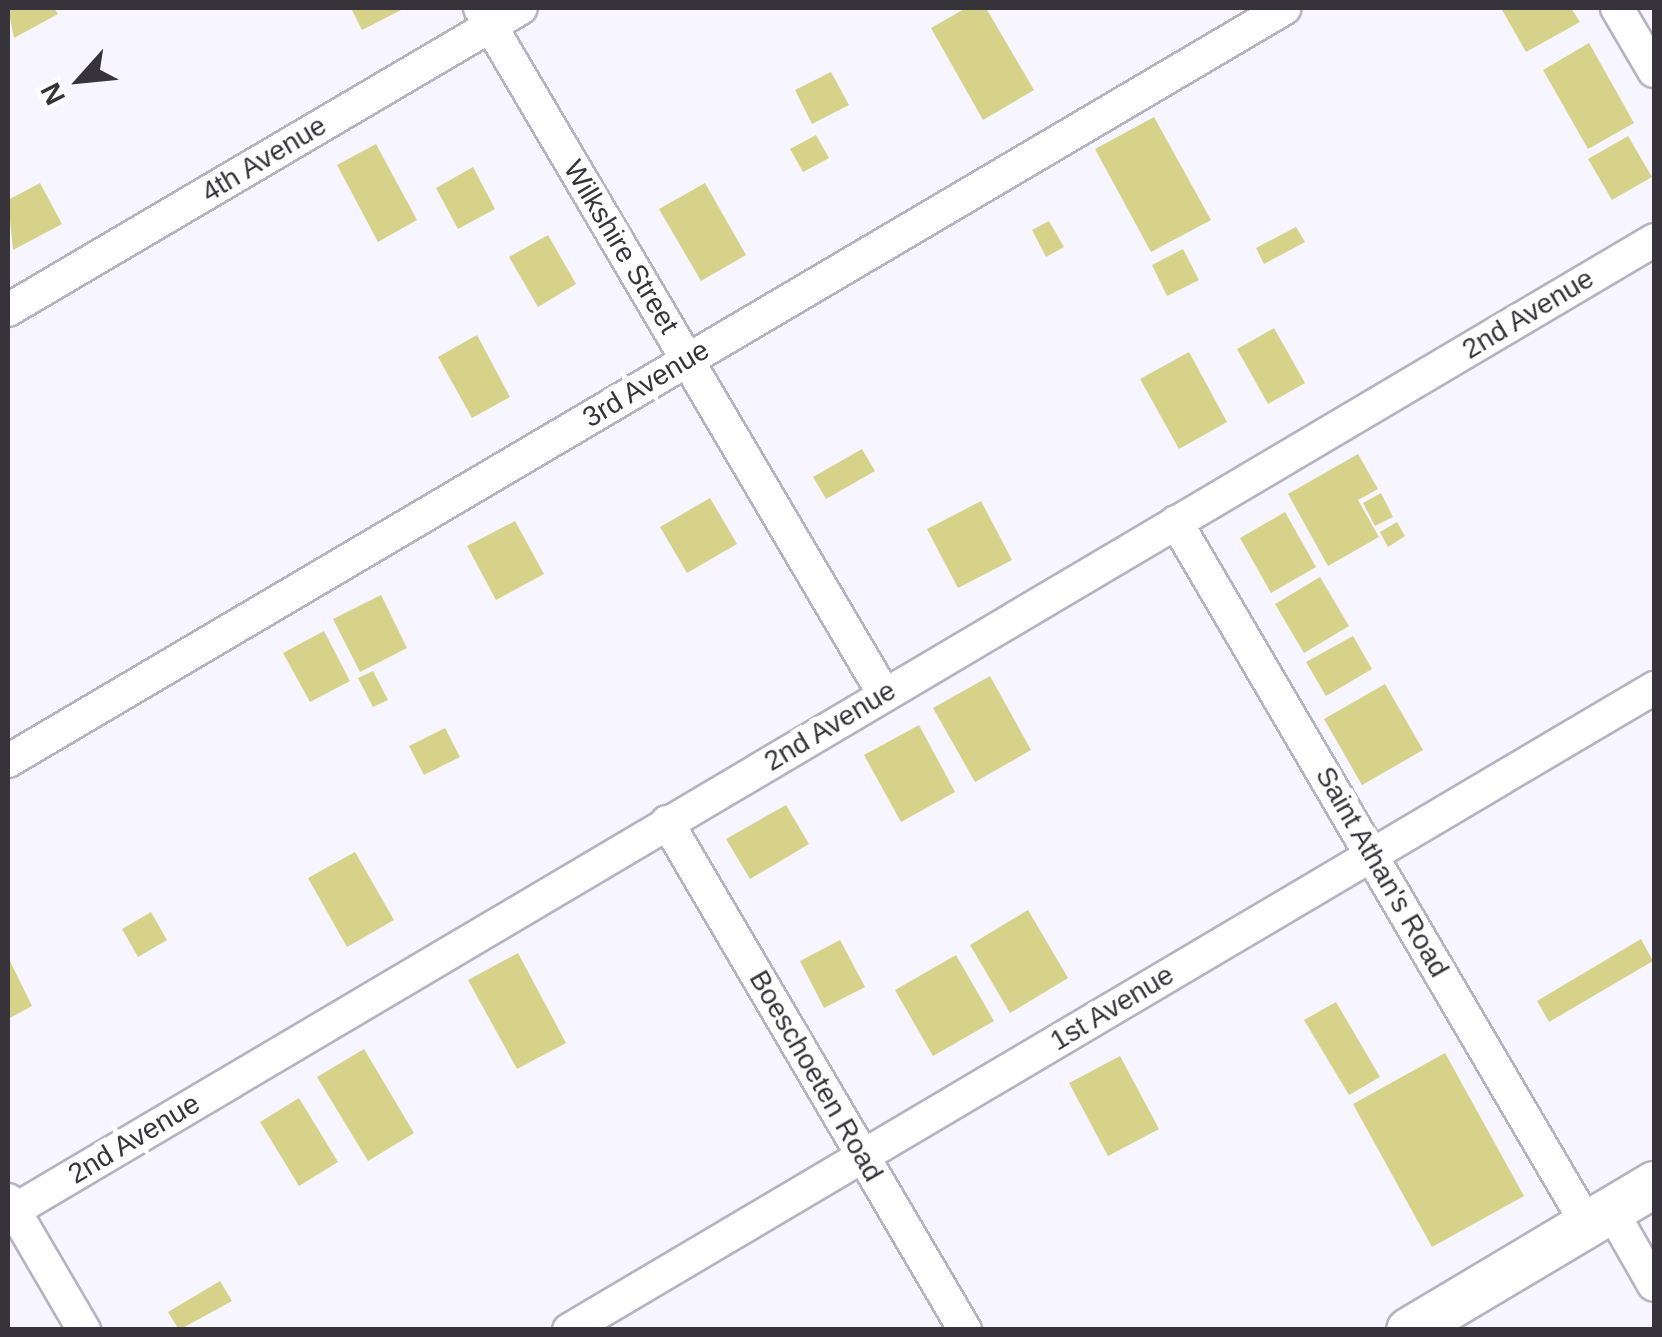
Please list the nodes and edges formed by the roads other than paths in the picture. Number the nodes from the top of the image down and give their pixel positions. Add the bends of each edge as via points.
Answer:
1 (522, 8) edge
2 (1285, 8) edge
3 (1617, 8) edge
4 (485, 17) edge
5 (1654, 70) edge
6 (1654, 240) edge
7 (8, 310) edge
8 (687, 360) junction
9 (1176, 522) junction
10 (1654, 688) edge
11 (884, 694) junction
12 (8, 761) edge
13 (667, 822) junction
14 (1371, 853) junction
15 (864, 1157) junction
16 (1654, 1184) edge
17 (9, 1208) edge
18 (1599, 1217) junction
19 (1654, 1285) edge
20 (84, 1330) edge
21 (569, 1330) edge
22 (964, 1330) edge
23 (1409, 1330) edge

1 - 4 street, 4th Avenue
2 - 8 street, 3rd Avenue
3 - 5 street
4 - 7 street, 4th Avenue
4 - 8 street, Wilkshire Street
6 - 9 street, 2nd Avenue
8 - 11 street, Wilkshire Street
8 - 12 street, 3rd Avenue
9 - 11 street, 2nd Avenue
9 - 14 street, Saint Athan's Road
10 - 14 street, 1st Avenue
11 - 13 street, 2nd Avenue
13 - 15 street, Boeschoeten Road
13 - 17 street, 2nd Avenue
14 - 15 street, 1st Avenue
14 - 18 street, Saint Athan's Road
15 - 21 street, 1st Avenue
15 - 22 street, Boeschoeten Road
16 - 18 street
17 - 20 street
18 - 19 street, Saint Athan's Road
18 - 23 street

